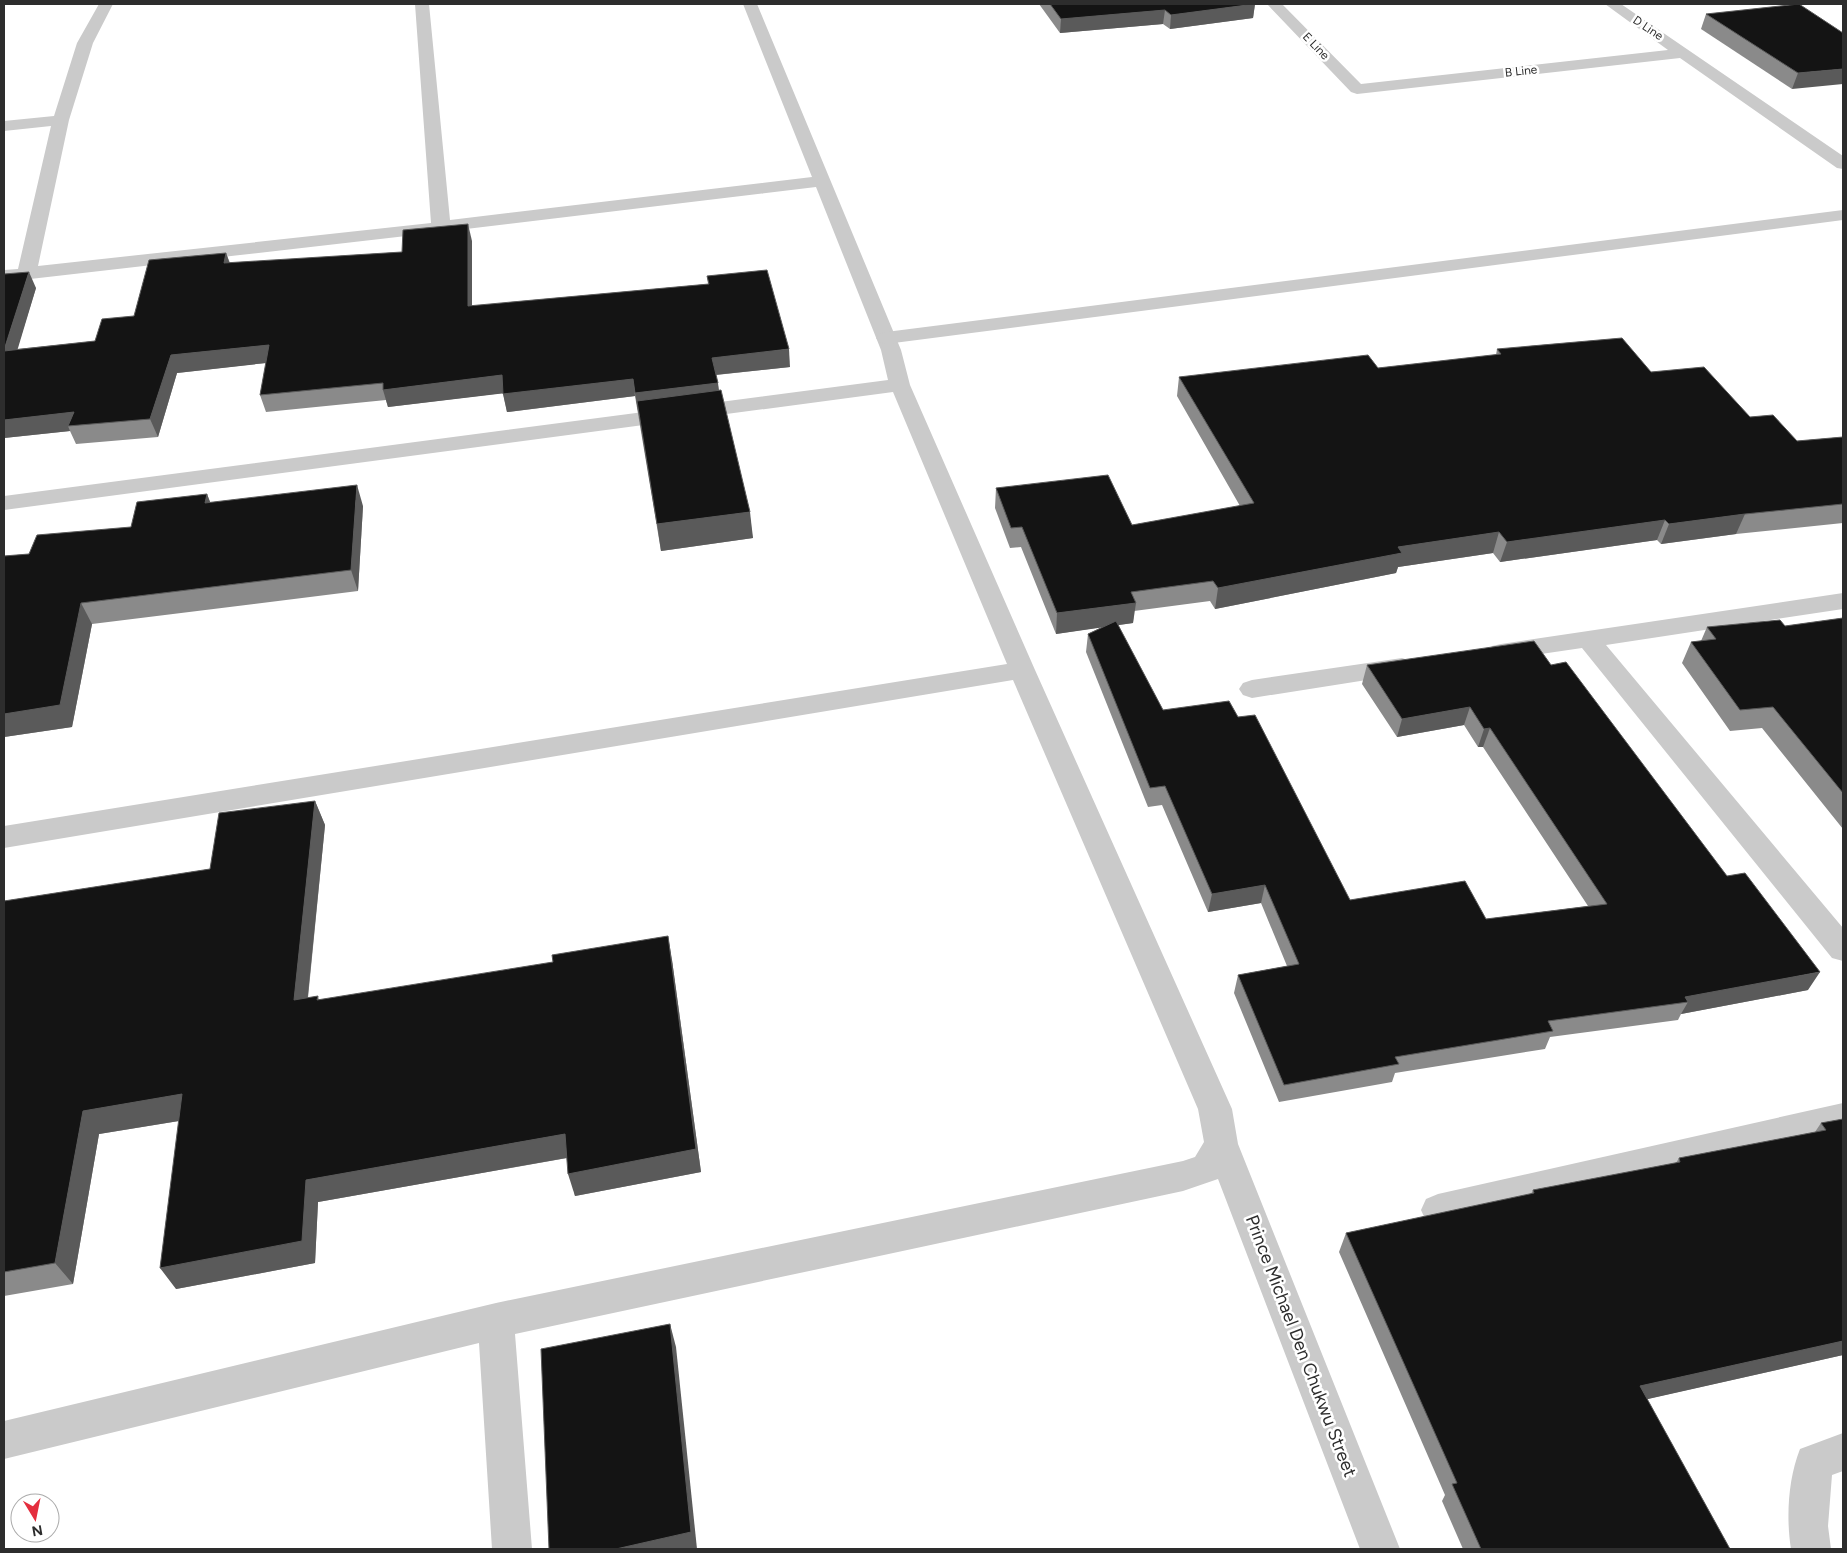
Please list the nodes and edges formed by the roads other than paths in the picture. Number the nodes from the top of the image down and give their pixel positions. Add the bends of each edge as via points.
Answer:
1 (106, 4) edge
2 (422, 4) edge
3 (750, 4) edge
4 (1274, 4) edge
5 (1612, 4) edge
6 (1684, 53) junction
7 (1357, 89) joint
8 (61, 120) junction
9 (4, 126) edge
10 (1843, 164) edge
11 (822, 181) junction
12 (1843, 215) edge
13 (441, 227) junction
14 (27, 273) junction
15 (4, 276) edge
16 (886, 338) junction
17 (900, 385) junction
18 (4, 504) edge
19 (1843, 601) edge
20 (1588, 639) junction
21 (1479, 655) edge
22 (1430, 663) edge
23 (1022, 670) junction
24 (1252, 689) dead end
25 (4, 837) edge
26 (1843, 949) edge
27 (1843, 1117) edge
28 (1221, 1144) junction
29 (1438, 1210) dead end
30 (496, 1321) junction
31 (4, 1440) edge
32 (1843, 1452) edge
33 (512, 1549) edge
34 (1380, 1549) edge
35 (1810, 1549) edge

1 - 8 street via 85,44
2 - 13 street
3 - 11 street, Prince Michael Den Chukwu Street
4 - 7 street, E Line
5 - 6 street, D Line
6 - 7 street, B Line
6 - 10 street, D Line
8 - 9 street
8 - 14 street
11 - 13 street
11 - 16 street, Prince Michael Den Chukwu Street
12 - 16 street
13 - 14 street
14 - 15 street
16 - 17 street, Prince Michael Den Chukwu Street
17 - 18 street
17 - 23 street, Prince Michael Den Chukwu Street
19 - 20 street
20 - 21 street
20 - 26 street
22 - 24 street
23 - 25 street
23 - 28 street, Prince Michael Den Chukwu Street via 1216,1109
27 - 29 street
28 - 30 street via 1207,1168 1183,1176
28 - 34 street, Prince Michael Den Chukwu Street
30 - 31 street
30 - 33 street
32 - 35 street via 1814,1463 1808,1526

